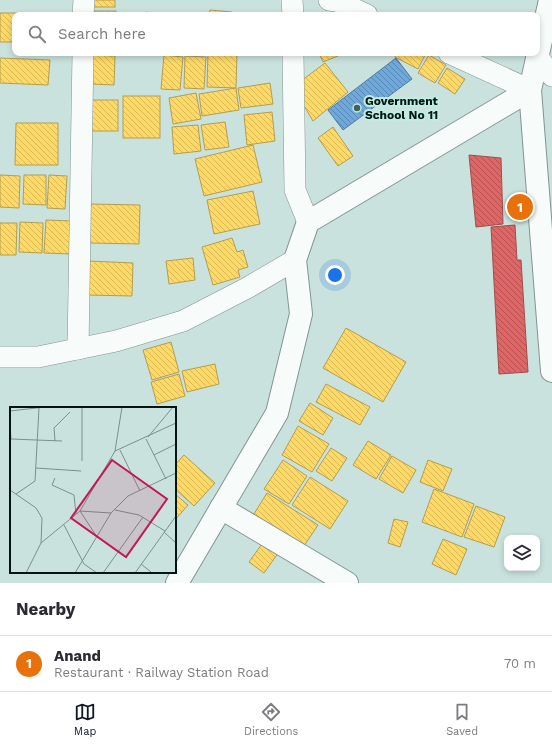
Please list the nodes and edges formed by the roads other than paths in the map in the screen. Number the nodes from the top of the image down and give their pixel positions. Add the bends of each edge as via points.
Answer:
1 (84, 0) edge
2 (292, 0) edge
3 (329, 0) edge
4 (550, 0) edge
5 (84, 12) edge
6 (293, 12) edge
7 (361, 12) edge
8 (540, 43) edge
9 (83, 56) edge
10 (293, 56) edge
11 (456, 56) edge
12 (537, 56) joint
13 (552, 76) edge
14 (530, 90) junction
15 (308, 222) junction
16 (295, 260) junction
17 (78, 349) junction
18 (0, 357) edge
19 (552, 371) edge
20 (221, 508) junction
21 (176, 583) edge
22 (347, 583) edge

1 - 5 street
2 - 6 street
3 - 7 street
4 - 8 street
9 - 17 street
10 - 15 street via 295,190
11 - 14 street
12 - 13 street
12 - 14 street
14 - 15 street
14 - 19 street
15 - 16 street
16 - 17 street via 183,321 116,341
16 - 20 street via 301,314 277,413
17 - 18 street via 38,357
20 - 21 street
20 - 22 street

